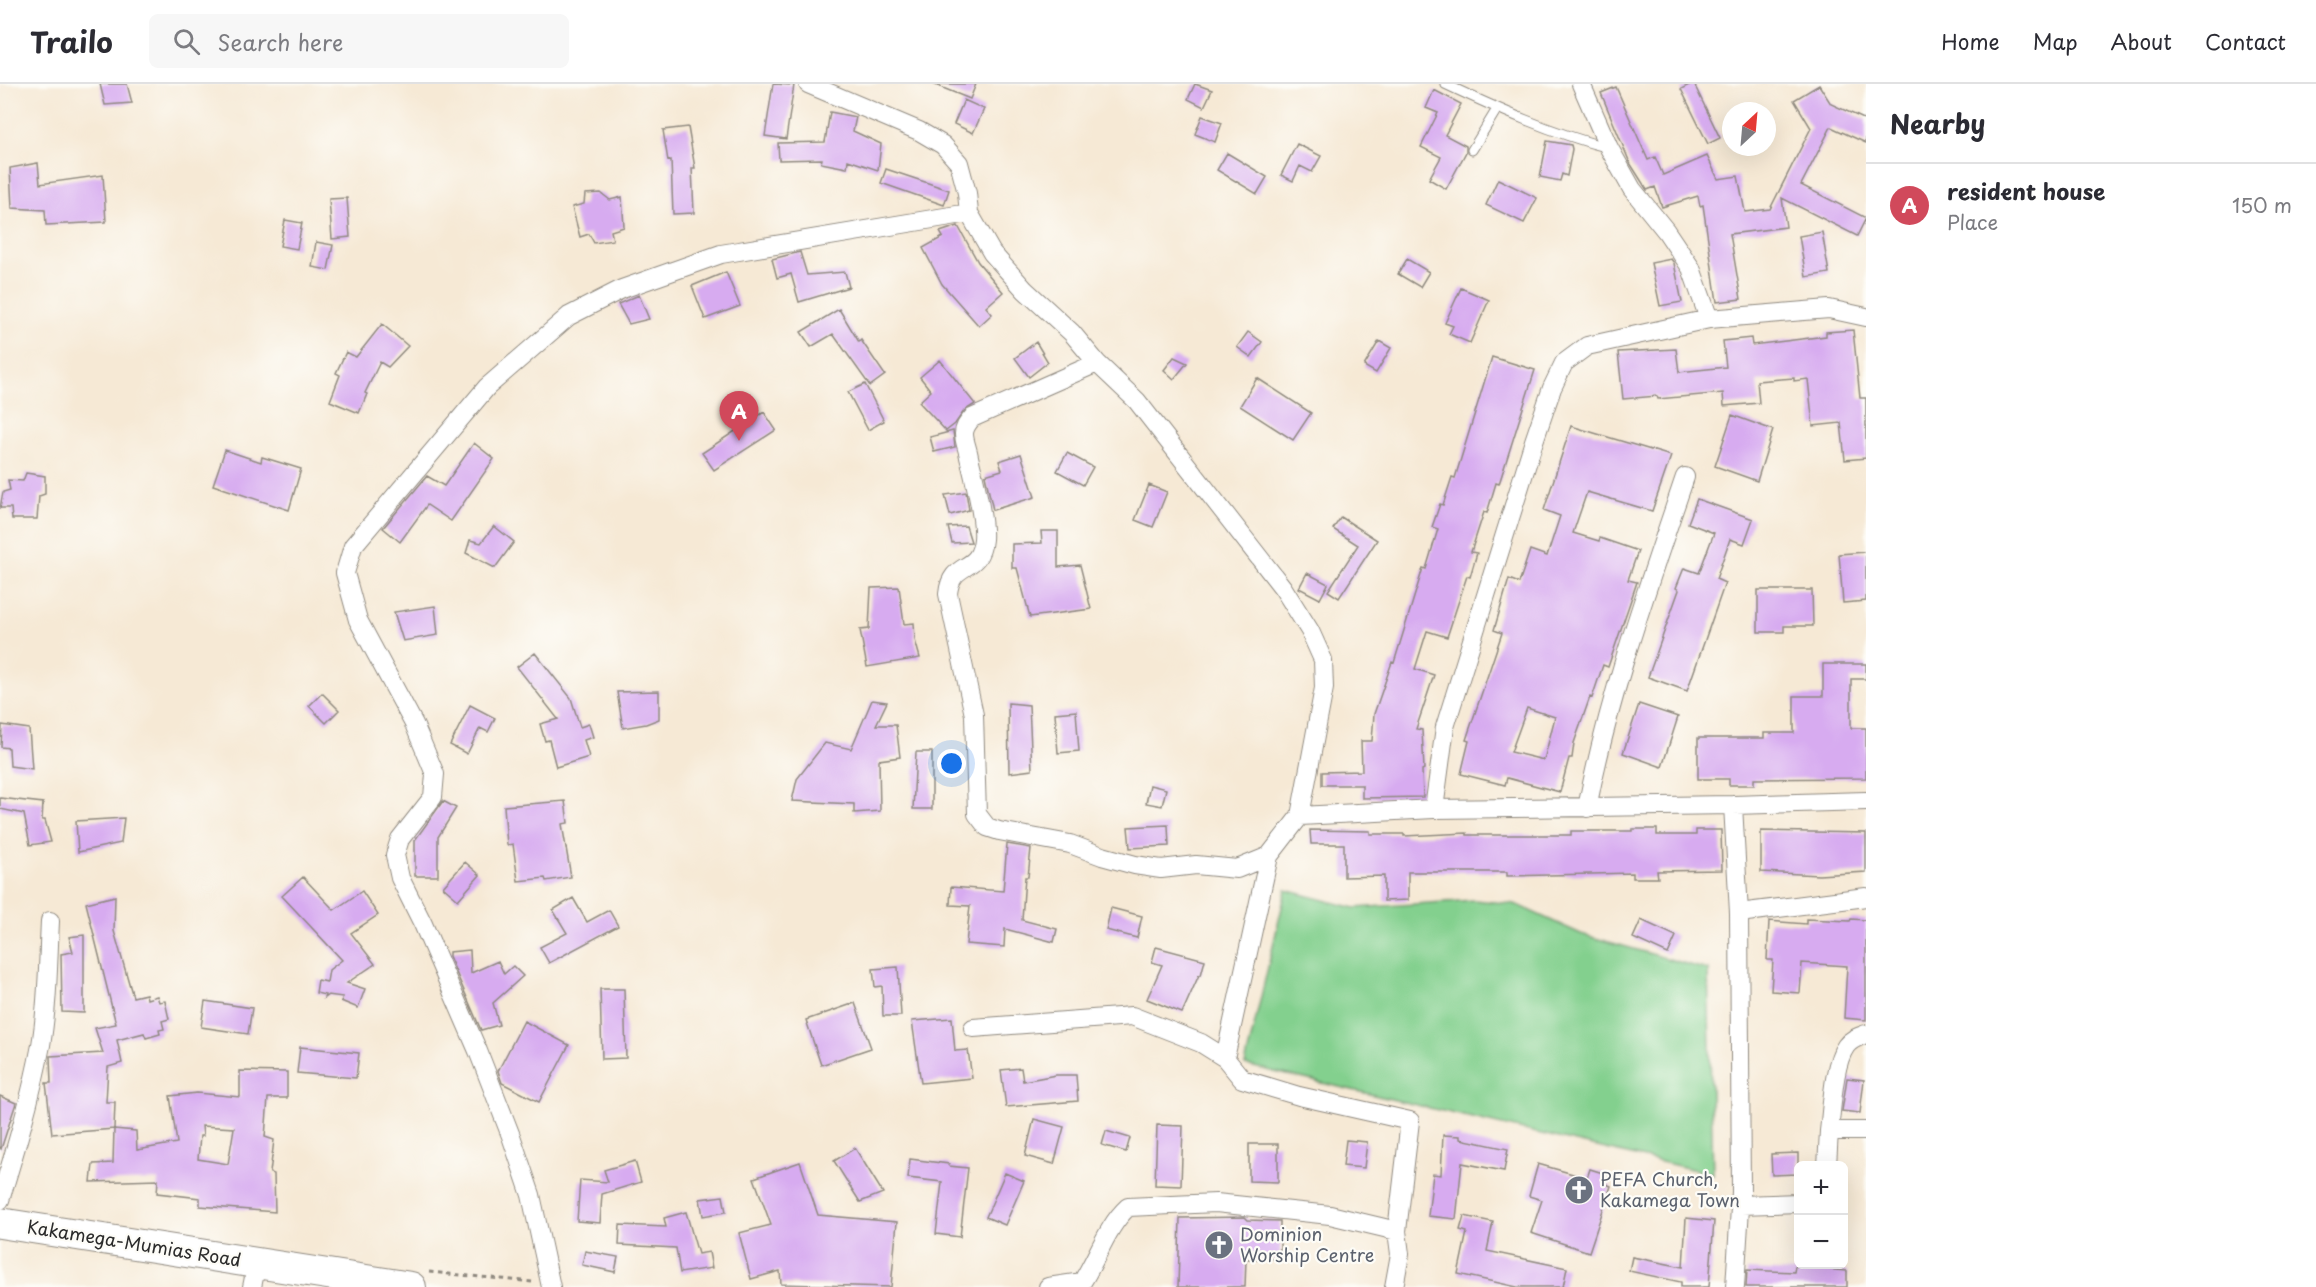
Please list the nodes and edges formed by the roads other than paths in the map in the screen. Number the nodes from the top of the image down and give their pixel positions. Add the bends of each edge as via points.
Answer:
1 (808, 84) edge
2 (1445, 84) edge
3 (1581, 84) edge
4 (1497, 109) junction
5 (1609, 148) junction
6 (1472, 150) dead end
7 (969, 213) junction
8 (1866, 317) edge
9 (1709, 319) junction
10 (1097, 363) junction
11 (1685, 477) dead end
12 (1866, 801) edge
13 (1733, 805) junction
14 (1434, 808) junction
15 (1587, 808) junction
16 (1300, 816) junction
17 (1269, 856) junction
18 (1866, 897) edge
19 (1739, 913) junction
20 (50, 921) dead end
21 (974, 1028) dead end
22 (1866, 1034) edge
23 (1225, 1058) junction
24 (1829, 1131) junction
25 (1866, 1131) edge
26 (1827, 1161) edge
27 (0, 1200) edge
28 (1794, 1203) edge
29 (1741, 1204) junction
30 (0, 1223) edge
31 (1397, 1231) junction
32 (255, 1275) edge
33 (411, 1287) edge
34 (551, 1287) edge
35 (1048, 1287) edge
36 (1394, 1287) edge
37 (1735, 1287) edge

1 - 7 street via 943,145 959,163
2 - 4 lane
3 - 5 street
4 - 5 lane
4 - 6 lane
5 - 9 street via 1632,189 1691,268
7 - 10 street via 992,253
7 - 34 street via 721,254 622,289 569,316 487,387 353,546 345,573 358,620 414,724 435,774 433,797 400,839 395,855 400,878 478,1051 511,1136 531,1195
8 - 9 street via 1829,309
9 - 14 street via 1587,346 1564,363 1534,441 1445,727
10 - 16 street via 1137,401 1283,588 1323,660 1324,688
10 - 17 street via 972,418 966,426 964,434 983,538 980,554 975,562 956,573 948,594 975,715 977,814 987,827 999,831 1070,844 1102,856 1161,869 1196,865 1237,869
11 - 15 street via 1642,602 1597,758
12 - 13 street
13 - 15 street
13 - 19 street
14 - 15 street
14 - 16 street
16 - 17 street
17 - 23 street
18 - 19 street
19 - 29 street
20 - 27 street via 41,1042 26,1117
21 - 23 street via 1132,1016 1201,1043
22 - 24 street via 1854,1038 1845,1048 1838,1068
23 - 31 street via 1242,1079 1410,1121
24 - 25 street
24 - 26 street
28 - 29 street
29 - 37 street
30 - 32 highway, Kakamega-Mumias Road
31 - 35 street via 1330,1215 1216,1203 1128,1207 1117,1217 1082,1282
31 - 36 street via 1400,1254
32 - 33 highway, Kakamega-Mumias Road

